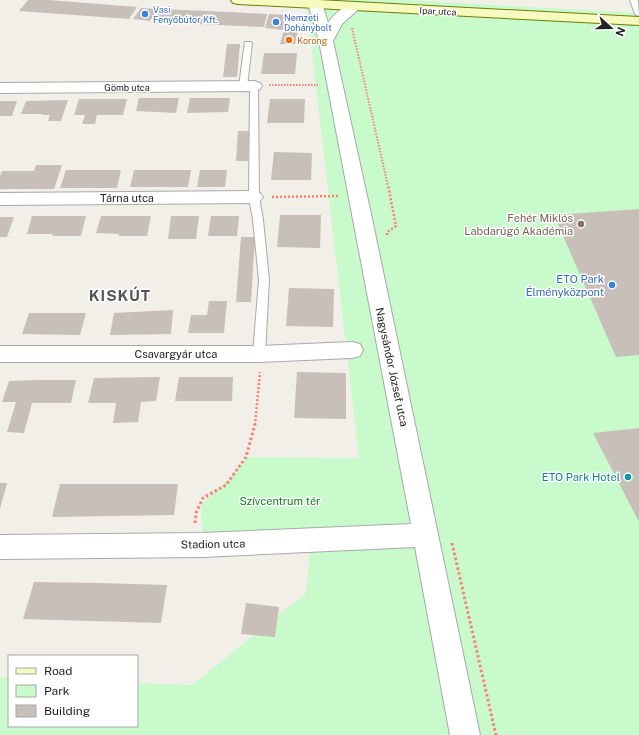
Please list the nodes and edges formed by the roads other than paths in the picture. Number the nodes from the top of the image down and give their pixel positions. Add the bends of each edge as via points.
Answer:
1 (238, 0) edge
2 (634, 0) edge
3 (315, 2) edge
4 (354, 7) junction
5 (639, 14) edge
6 (639, 21) edge
7 (326, 41) junction
8 (248, 44) dead end
9 (249, 86) junction
10 (0, 88) edge
11 (254, 197) junction
12 (0, 199) edge
13 (352, 350) dead end
14 (0, 354) edge
15 (259, 354) junction
16 (439, 537) junction
17 (0, 548) edge
18 (465, 735) edge

1 - 3 street, Ipar utca
2 - 5 lane
3 - 4 street, Ipar utca
3 - 7 street, Nagysándor József utca
4 - 6 street, Ipar utca
4 - 7 street via 336,22
7 - 16 street, Nagysándor József utca via 358,196
8 - 9 lane
9 - 10 street, Gömb utca
9 - 11 lane
11 - 12 street, Tárna utca
11 - 15 lane via 264,280
13 - 15 street, Csavargyár utca
14 - 15 street, Csavargyár utca
16 - 17 street, Stadion utca
16 - 18 street, Nagysándor József utca

